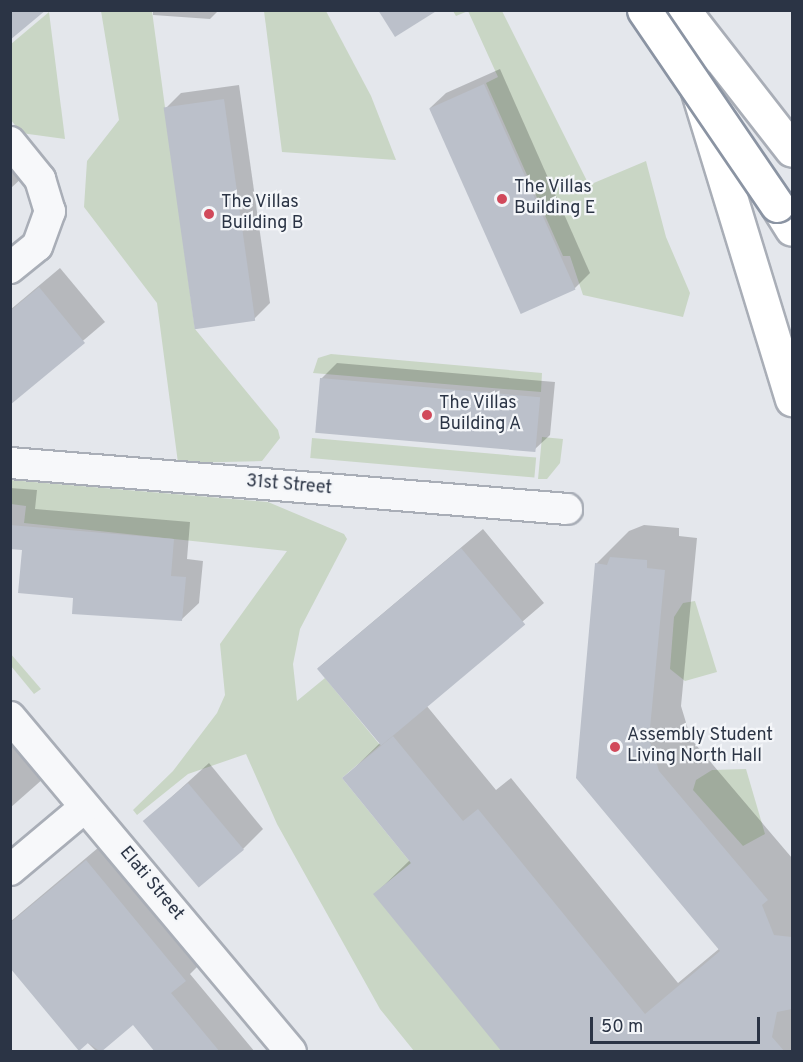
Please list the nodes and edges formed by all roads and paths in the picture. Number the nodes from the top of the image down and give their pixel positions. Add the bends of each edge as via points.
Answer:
1 (644, 10) edge
2 (673, 10) edge
3 (683, 10) edge
4 (10, 142) edge
5 (792, 150) edge
6 (785, 217) edge
7 (10, 268) edge
8 (763, 294) junction
9 (792, 362) edge
10 (792, 399) edge
11 (10, 463) edge
12 (567, 509) dead end
13 (10, 717) edge
14 (86, 807) junction
15 (10, 870) edge
16 (291, 1052) edge

1 - 6 highway, bridge
2 - 8 highway
3 - 5 highway
4 - 7 street via 40,179 50,211 37,246
8 - 9 highway
8 - 10 highway
11 - 12 street, 31st Street
13 - 14 street, Elati Street
14 - 15 street
14 - 16 street, Elati Street

